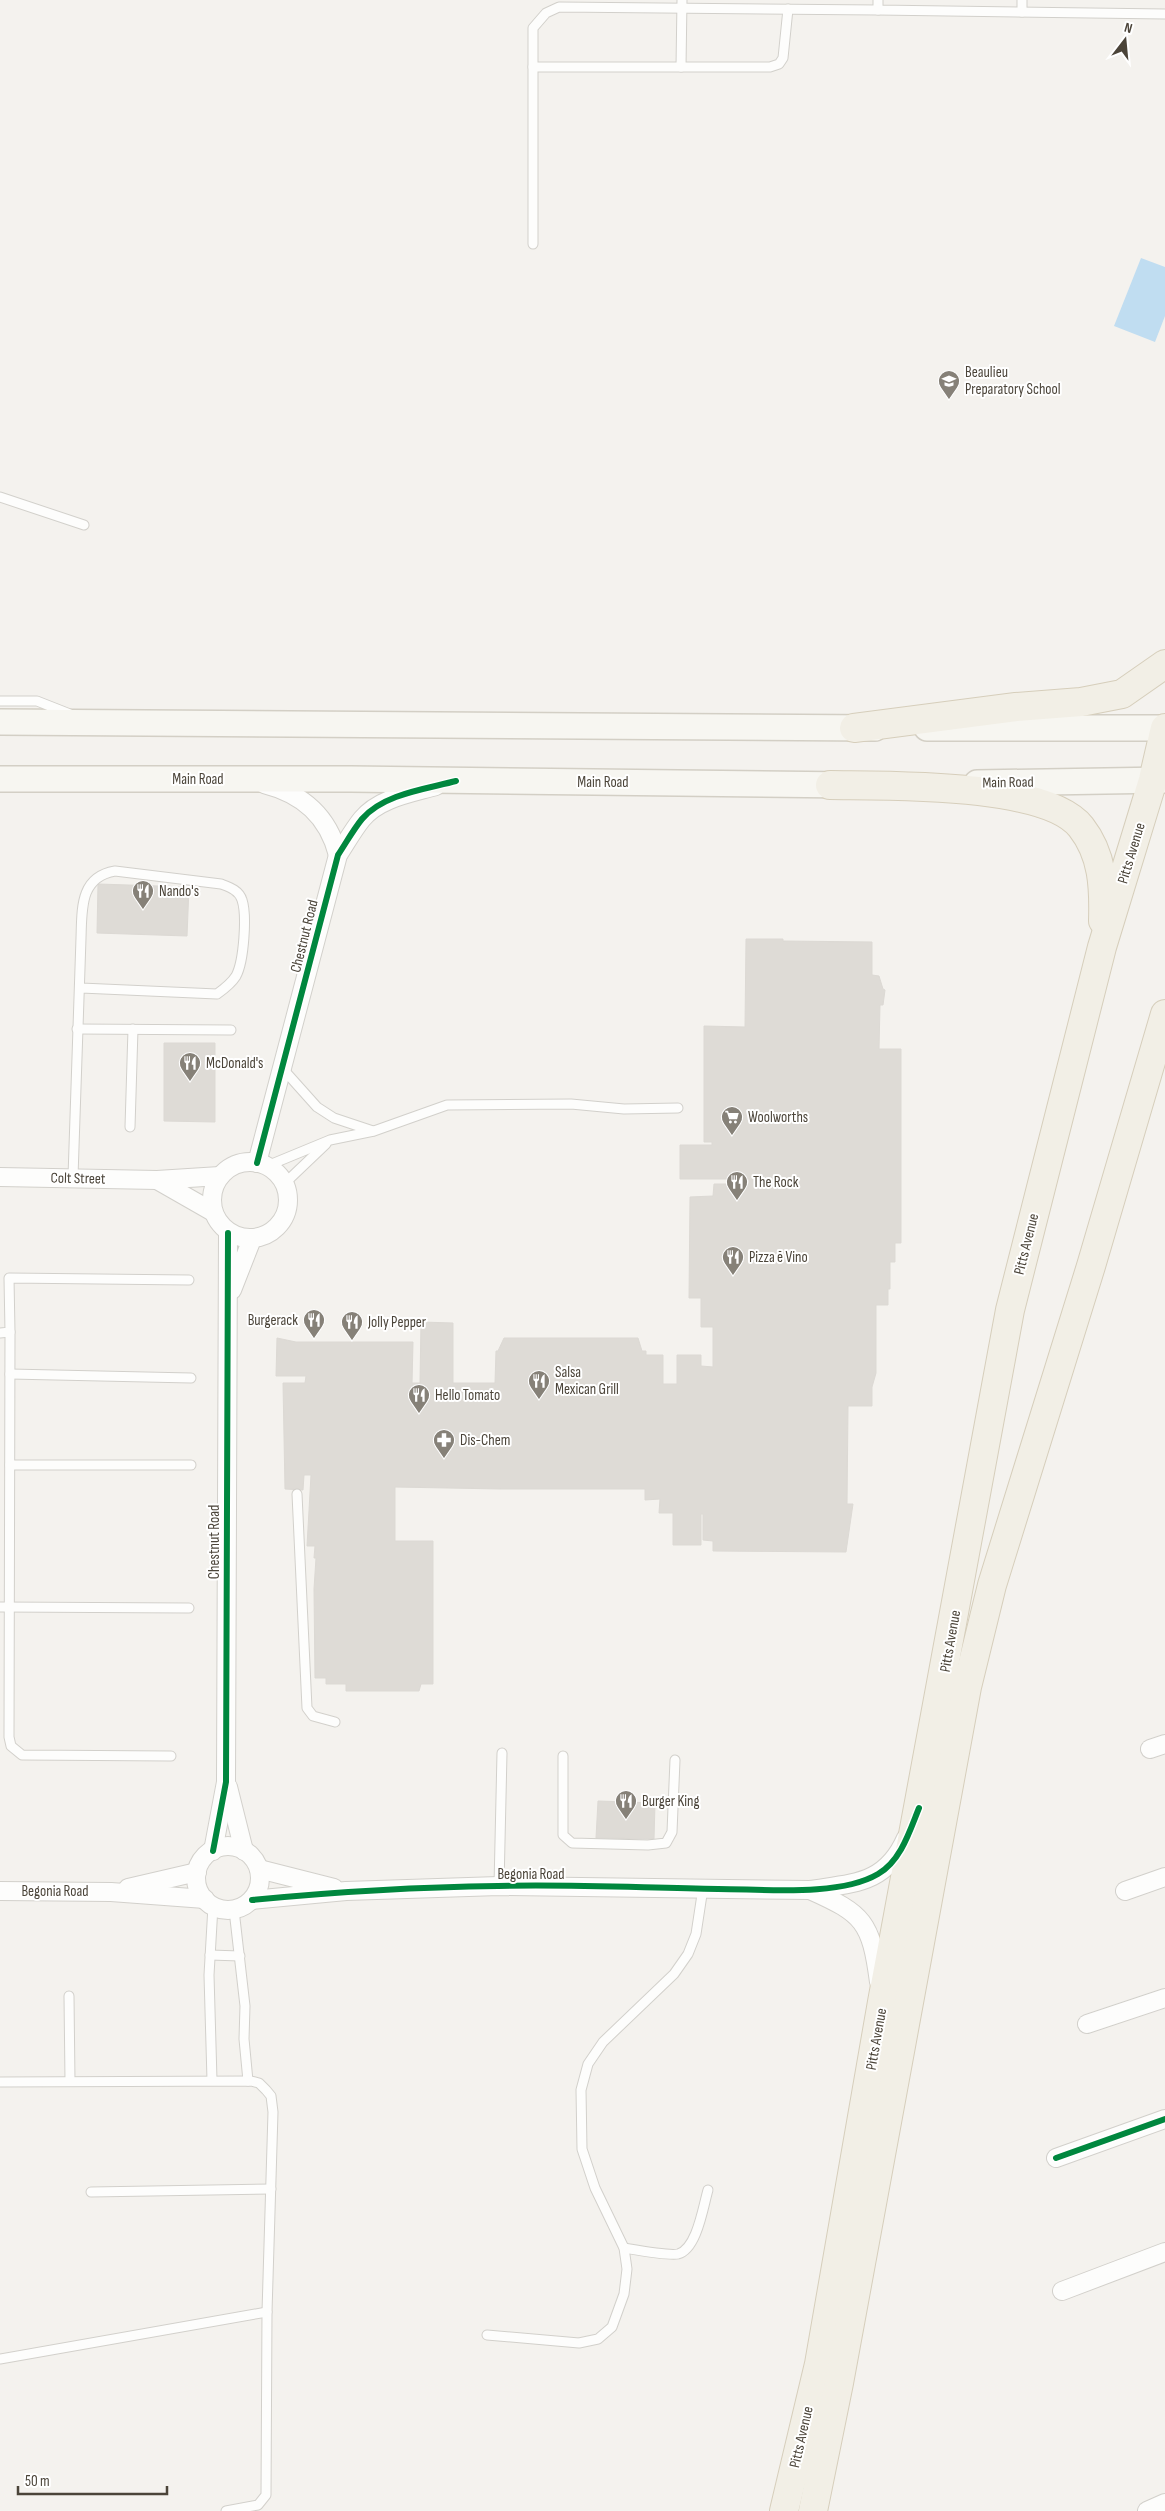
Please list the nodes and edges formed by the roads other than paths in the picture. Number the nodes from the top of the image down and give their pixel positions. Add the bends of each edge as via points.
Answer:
1 (878, 0) edge
2 (1022, 0) edge
3 (682, 4) edge
4 (788, 10) junction
5 (878, 10) junction
6 (1022, 12) junction
7 (1165, 14) edge
8 (533, 67) junction
9 (682, 67) junction
10 (533, 244) dead end
11 (0, 497) edge
12 (84, 525) dead end
13 (1165, 664) edge
14 (0, 701) edge
15 (0, 722) edge
16 (94, 723) junction
17 (854, 728) junction
18 (1165, 728) edge
19 (0, 779) edge
20 (242, 779) junction
21 (1159, 780) edge
22 (456, 781) junction
23 (830, 785) junction
24 (338, 855) junction
25 (1102, 947) junction
26 (81, 988) junction
27 (1165, 1014) edge
28 (77, 1029) junction
29 (133, 1029) junction
30 (230, 1030) dead end
31 (283, 1069) junction
32 (678, 1108) dead end
33 (130, 1127) dead end
34 (374, 1131) junction
35 (330, 1140) junction
36 (262, 1165) junction
37 (0, 1176) edge
38 (220, 1176) junction
39 (73, 1177) junction
40 (157, 1180) junction
41 (284, 1184) junction
42 (213, 1212) junction
43 (228, 1232) junction
44 (252, 1239) junction
45 (4, 1278) edge
46 (189, 1280) dead end
47 (228, 1299) junction
48 (10, 1332) junction
49 (0, 1333) edge
50 (10, 1374) junction
51 (191, 1378) dead end
52 (5, 1446) edge
53 (10, 1465) junction
54 (191, 1465) dead end
55 (297, 1494) dead end
56 (4, 1607) edge
57 (189, 1608) dead end
58 (335, 1722) dead end
59 (502, 1753) dead end
60 (171, 1756) dead end
61 (563, 1756) dead end
62 (675, 1760) dead end
63 (226, 1782) junction
64 (919, 1808) junction
65 (213, 1850) junction
66 (244, 1851) junction
67 (259, 1868) junction
68 (197, 1872) junction
69 (1165, 1877) edge
70 (499, 1886) junction
71 (703, 1888) junction
72 (810, 1890) junction
73 (0, 1891) edge
74 (346, 1891) junction
75 (1125, 1891) dead end
76 (111, 1892) junction
77 (252, 1900) junction
78 (209, 1903) junction
79 (234, 1910) junction
80 (210, 1955) junction
81 (240, 1956) junction
82 (68, 1996) dead end
83 (1165, 1998) edge
84 (882, 2002) junction
85 (1088, 2024) dead end
86 (212, 2080) junction
87 (70, 2081) junction
88 (248, 2081) junction
89 (0, 2082) edge
90 (1165, 2120) edge
91 (1056, 2158) dead end
92 (271, 2189) junction
93 (708, 2190) dead end
94 (91, 2192) dead end
95 (624, 2248) junction
96 (1165, 2252) edge
97 (1062, 2291) dead end
98 (268, 2312) junction
99 (486, 2335) dead end
100 (0, 2359) edge
101 (1165, 2503) edge
102 (226, 2511) edge
103 (784, 2511) edge
104 (813, 2511) edge
105 (1147, 2511) edge

1 - 5 lane
2 - 6 lane
3 - 4 lane
3 - 8 lane via 559,7 546,13 533,28
3 - 9 lane
4 - 5 lane
4 - 9 lane via 783,58 778,64 770,67
5 - 6 lane
6 - 7 lane
8 - 9 lane
8 - 10 lane
11 - 12 lane
13 - 17 main road via 1122,694 1081,702
14 - 16 lane via 37,702
15 - 16 main road
16 - 17 main road
17 - 18 main road
18 - 21 main road
19 - 20 main road, Main Road
20 - 22 main road, Main Road
20 - 24 street via 278,788 305,801 322,817
21 - 23 main road, Main Road
21 - 25 main road, Pitts Avenue
22 - 23 main road, Main Road
22 - 24 street, Chestnut Road via 394,798 376,808 363,818
23 - 25 main road via 941,787 1033,800 1060,810 1080,826 1099,860 1103,891
24 - 31 street, Chestnut Road
25 - 64 main road, Pitts Avenue via 1010,1310
26 - 26 lane via 85,898 92,881 106,872 221,884 233,889 241,898 244,918 237,975 217,994
26 - 28 lane
27 - 104 main road, Pitts Avenue via 992,1585 967,1687
28 - 29 lane
28 - 39 lane
29 - 30 lane
29 - 33 lane
31 - 34 lane via 317,1106 334,1118
31 - 36 street, Chestnut Road
32 - 34 lane via 624,1109 570,1104 447,1105
34 - 35 lane
35 - 36 lane
35 - 41 lane
36 - 38 street via 242,1163 230,1167
36 - 41 street via 277,1173
37 - 39 street, Colt Street
38 - 40 street, Colt Street
38 - 42 street via 212,1194
39 - 40 street, Colt Street
40 - 42 street, Colt Street
41 - 44 street via 288,1196 283,1220 264,1236
42 - 43 street
43 - 44 street
43 - 47 street, Chestnut Road
44 - 47 street, Chestnut Road
45 - 46 lane
45 - 48 lane
47 - 63 street, Chestnut Road
48 - 49 lane
48 - 50 lane
50 - 51 lane
50 - 52 lane
52 - 53 lane
53 - 54 lane
53 - 56 lane
55 - 58 lane via 307,1708 314,1716
56 - 57 lane
56 - 60 lane via 8,1737 15,1751 22,1755
59 - 70 lane
61 - 62 lane via 563,1835 572,1843 666,1843
63 - 65 street, Chestnut Road
63 - 66 street, Chestnut Road
64 - 72 street via 903,1845 888,1867 864,1879
64 - 84 main road, Pitts Avenue
65 - 66 street via 234,1847
65 - 68 street via 200,1863
66 - 67 street via 254,1858
67 - 74 street, Begonia Road
67 - 77 street via 260,1880
68 - 76 street, Begonia Road
68 - 78 street via 197,1881
69 - 75 street
70 - 71 street, Begonia Road
70 - 74 street, Begonia Road
71 - 72 street, Begonia Road
71 - 95 lane via 696,1934 688,1954 674,1974 603,2042 588,2064 580,2090 582,2149 595,2188
72 - 84 street via 848,1908 862,1922 877,1960
73 - 76 street, Begonia Road
74 - 77 street, Begonia Road
76 - 78 street, Begonia Road
77 - 79 street
78 - 79 street
78 - 80 lane
79 - 81 lane
80 - 81 lane
80 - 86 lane
81 - 88 lane
82 - 87 lane
83 - 85 street
84 - 103 main road, Pitts Avenue via 819,2364
86 - 87 lane
86 - 88 lane
87 - 89 lane
88 - 92 lane via 260,2083 271,2096
90 - 91 street
92 - 94 lane
92 - 98 lane
93 - 95 lane via 689,2248 678,2254
95 - 99 lane via 627,2268 624,2294 612,2327 598,2339 579,2343
96 - 97 street
98 - 100 lane
98 - 102 lane via 266,2495 258,2505
101 - 105 street

